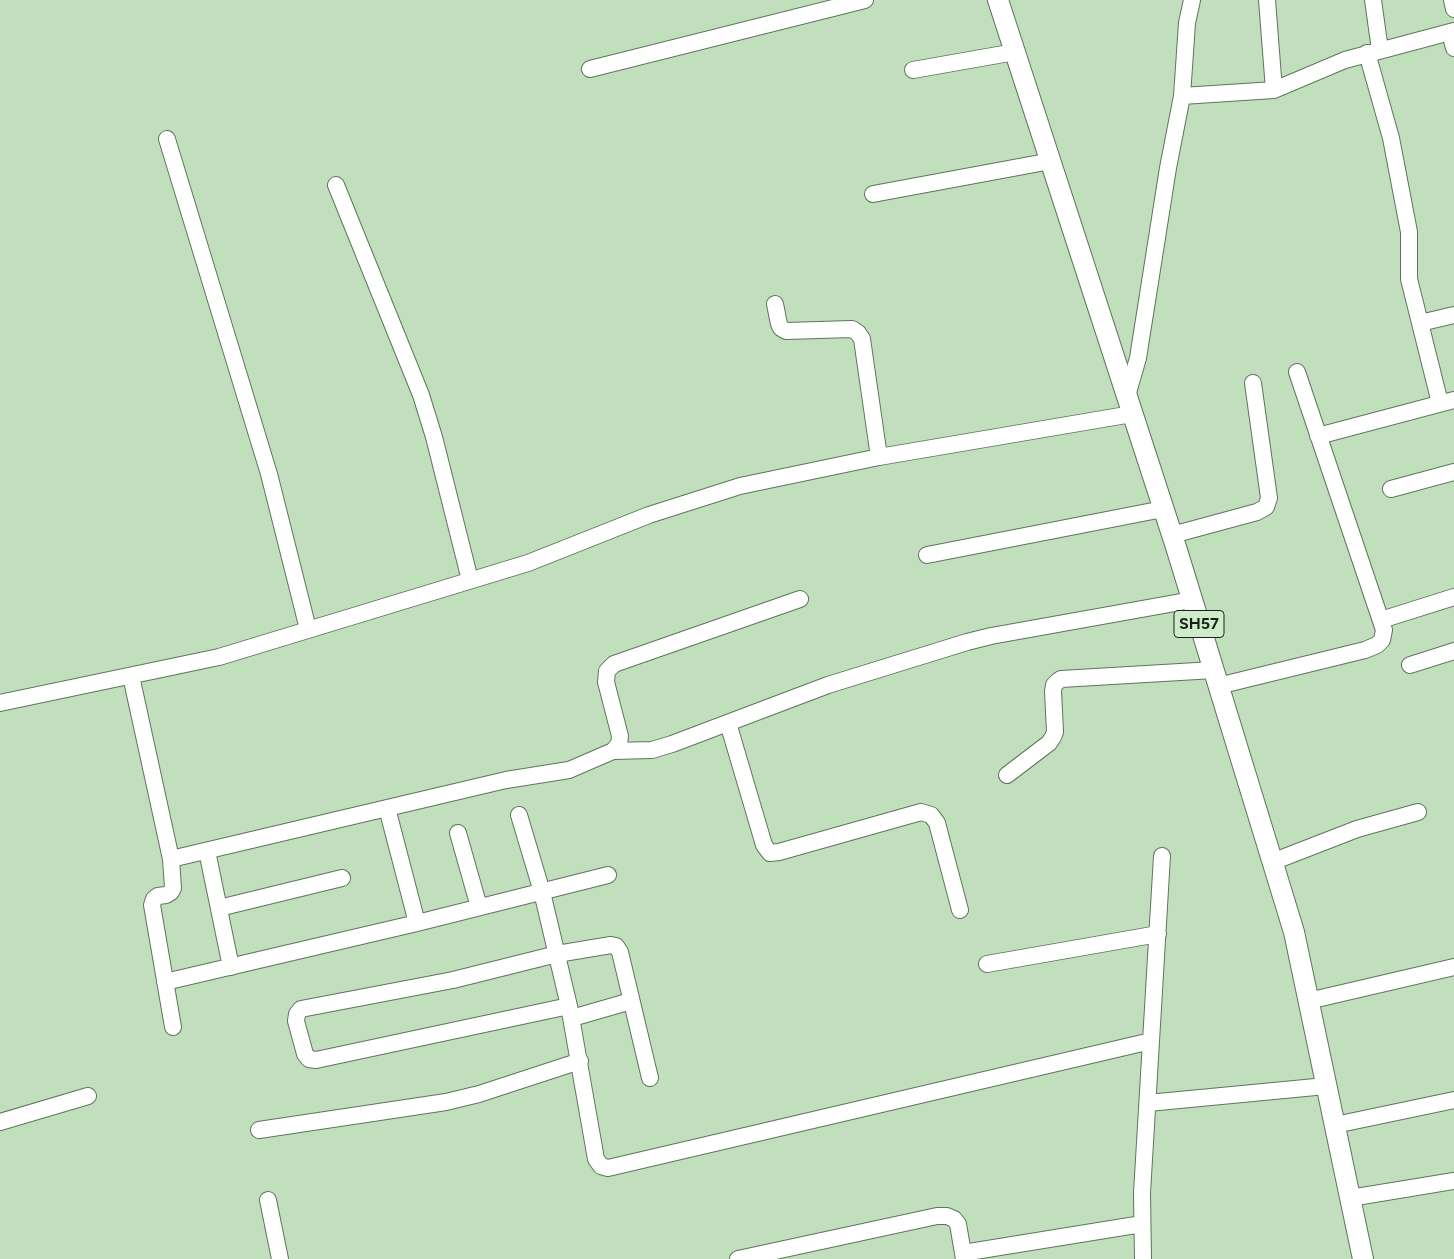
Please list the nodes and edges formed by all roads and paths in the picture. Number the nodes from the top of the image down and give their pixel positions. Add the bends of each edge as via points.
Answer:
1 (865, 0) edge
2 (998, 0) edge
3 (1192, 0) edge
4 (1266, 0) edge
5 (1373, 0) edge
6 (1452, 0) edge
7 (1454, 9) edge
8 (1453, 37) edge
9 (1015, 52) junction
10 (1373, 52) junction
11 (590, 69) dead end
12 (913, 70) dead end
13 (1274, 90) junction
14 (1182, 96) junction
15 (167, 139) dead end
16 (1051, 161) junction
17 (336, 185) dead end
18 (873, 194) dead end
19 (776, 304) dead end
20 (1454, 315) edge
21 (1420, 323) junction
22 (1297, 372) dead end
23 (1253, 383) dead end
24 (1447, 401) edge
25 (1130, 405) junction
26 (1318, 436) junction
27 (879, 456) junction
28 (1454, 472) edge
29 (1391, 489) dead end
30 (1163, 509) junction
31 (1172, 535) junction
32 (927, 555) dead end
33 (470, 580) junction
34 (1454, 597) edge
35 (800, 599) dead end
36 (1192, 600) junction
37 (1381, 620) junction
38 (308, 629) junction
39 (1454, 650) edge
40 (1410, 665) dead end
41 (131, 676) junction
42 (1216, 678) junction
43 (0, 703) edge
44 (728, 723) junction
45 (613, 751) junction
46 (1007, 775) dead end
47 (387, 808) junction
48 (1418, 812) dead end
49 (519, 814) dead end
50 (458, 833) dead end
51 (207, 851) junction
52 (1162, 856) dead end
53 (171, 859) junction
54 (1272, 862) junction
55 (608, 875) dead end
56 (342, 878) dead end
57 (542, 892) junction
58 (220, 908) junction
59 (479, 908) junction
60 (960, 910) dead end
61 (417, 923) junction
62 (1158, 934) junction
63 (557, 954) junction
64 (988, 964) dead end
65 (231, 967) junction
66 (1454, 967) edge
67 (165, 982) junction
68 (631, 1001) junction
69 (1308, 1001) junction
70 (570, 1012) junction
71 (173, 1027) dead end
72 (1151, 1041) junction
73 (580, 1061) junction
74 (650, 1078) dead end
75 (1326, 1086) junction
76 (88, 1096) dead end
77 (1454, 1100) edge
78 (1148, 1103) junction
79 (0, 1122) edge
80 (1334, 1125) junction
81 (259, 1130) dead end
82 (1454, 1181) edge
83 (1350, 1198) junction
84 (268, 1200) dead end
85 (1142, 1224) junction
86 (963, 1256) edge
87 (280, 1259) edge
88 (738, 1259) edge
89 (1143, 1259) edge
90 (1363, 1259) edge

1 - 11 street
2 - 9 main road, SH57
3 - 14 street via 1187,23
4 - 13 street
5 - 10 street
6 - 7 street
8 - 10 street
9 - 12 street
9 - 16 main road, SH57
10 - 13 street via 1332,64
10 - 21 street via 1409,232 1409,279
13 - 14 street
14 - 25 street
15 - 38 street via 269,474
16 - 18 street
16 - 25 main road, SH57
17 - 33 street via 421,395
19 - 27 street via 778,324 786,331 852,329 858,333 862,339
20 - 21 street
21 - 24 street
22 - 26 street
23 - 31 street via 1269,498 1266,507
24 - 26 street
25 - 27 street
25 - 30 main road, SH57
26 - 37 street
27 - 33 street via 740,486 649,515 528,563
28 - 29 street
30 - 31 main road, SH57
30 - 32 street
31 - 36 main road, SH57
33 - 38 street
34 - 37 street
35 - 45 street via 614,664 607,672 606,682 620,736
36 - 42 main road, SH57
36 - 44 street via 967,642 828,685
37 - 42 street via 1382,640 1365,650
38 - 41 street via 219,657
39 - 40 street
41 - 43 street
41 - 53 street
42 - 46 street via 1061,679 1053,691 1053,737
42 - 54 main road, SH57
44 - 45 street via 652,750
44 - 60 street via 764,845 770,853 921,812 931,815 937,823
45 - 47 street via 569,770 506,780
47 - 51 street
47 - 61 street
48 - 54 street via 1357,829
49 - 57 street
50 - 59 street
51 - 53 street
51 - 58 street
52 - 62 street
53 - 67 street via 173,888 166,895 154,899 152,905
54 - 69 main road, SH57 via 1294,932
55 - 57 street
56 - 58 street
57 - 59 street
57 - 63 street
58 - 65 street
59 - 61 street
61 - 65 street
62 - 64 street
62 - 72 street
63 - 68 street via 616,946
63 - 70 street
63 - 70 street via 453,980 301,1009 296,1021 305,1054 316,1060
65 - 67 street
66 - 69 street
67 - 71 street
68 - 70 street
68 - 74 street
69 - 75 main road, SH57
70 - 73 street
72 - 73 street via 608,1168 601,1166 596,1159
72 - 78 street
73 - 81 street via 446,1102
75 - 78 street
75 - 80 main road, SH57
76 - 79 street
77 - 80 street
78 - 85 street
80 - 83 main road, SH57
82 - 83 street
83 - 90 main road, SH57
84 - 87 street
85 - 86 street
85 - 89 street
86 - 88 street via 958,1224 954,1218 937,1216

